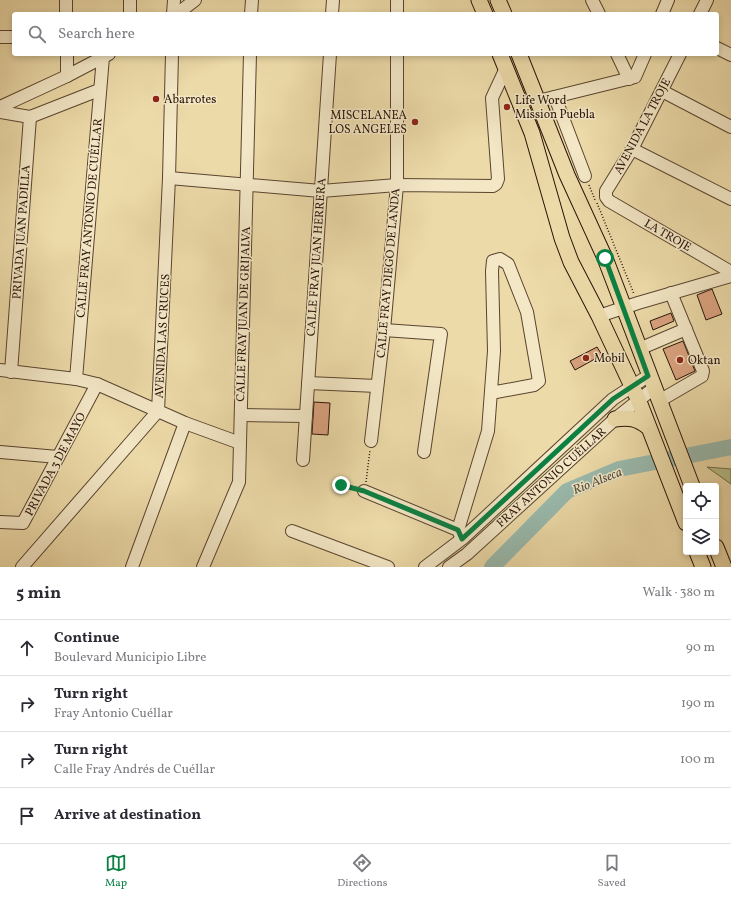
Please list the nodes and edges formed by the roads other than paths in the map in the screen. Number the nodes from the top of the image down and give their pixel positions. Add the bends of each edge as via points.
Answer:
1 (66, 0) edge
2 (130, 0) edge
3 (174, 0) edge
4 (194, 0) edge
5 (252, 0) edge
6 (333, 0) edge
7 (397, 0) edge
8 (479, 0) edge
9 (498, 0) edge
10 (592, 0) edge
11 (668, 0) edge
12 (707, 0) edge
13 (66, 12) edge
14 (130, 12) edge
15 (173, 12) edge
16 (179, 12) edge
17 (251, 12) edge
18 (332, 12) edge
19 (397, 12) edge
20 (484, 12) edge
21 (503, 12) edge
22 (597, 12) edge
23 (663, 12) edge
24 (701, 12) edge
25 (0, 37) edge
26 (12, 37) edge
27 (719, 49) edge
28 (731, 55) edge
29 (67, 56) edge
30 (106, 56) edge
31 (172, 56) edge
32 (250, 56) edge
33 (330, 56) edge
34 (397, 56) edge
35 (520, 56) edge
36 (618, 56) edge
37 (644, 56) edge
38 (679, 56) edge
39 (503, 61) edge
40 (67, 76) junction
41 (629, 79) junction
42 (100, 90) junction
43 (662, 91) junction
44 (554, 97) junction
45 (538, 101) junction
46 (0, 107) edge
47 (0, 112) edge
48 (30, 117) junction
49 (731, 127) edge
50 (632, 150) junction
51 (586, 176) road end
52 (169, 178) junction
53 (247, 185) junction
54 (397, 185) junction
55 (321, 191) junction
56 (606, 197) joint
57 (731, 199) edge
58 (731, 272) edge
59 (731, 276) edge
60 (671, 293) junction
61 (623, 308) junction
62 (599, 316) junction
63 (686, 329) junction
64 (384, 330) junction
65 (639, 349) junction
66 (5, 371) edge
67 (76, 379) junction
68 (308, 383) junction
69 (97, 384) junction
70 (377, 386) junction
71 (654, 388) junction
72 (635, 392) junction
73 (491, 393) junction
74 (158, 411) junction
75 (241, 415) junction
76 (306, 416) junction
77 (614, 419) junction
78 (185, 423) junction
79 (648, 427) junction
80 (371, 441) road end
81 (240, 443) junction
82 (0, 452) edge
83 (424, 452) dead end
84 (58, 457) junction
85 (303, 460) dead end
86 (690, 481) edge
87 (364, 491) road end
88 (684, 519) edge
89 (0, 522) edge
90 (292, 531) dead end
91 (460, 534) junction
92 (719, 554) edge
93 (698, 555) edge
94 (22, 567) edge
95 (132, 567) edge
96 (204, 567) edge
97 (388, 567) edge
98 (425, 567) edge
99 (449, 567) edge
100 (703, 567) edge
101 (724, 567) edge

1 - 13 street
2 - 14 street
3 - 15 street
4 - 16 street
5 - 17 street
6 - 18 street
7 - 19 street
8 - 20 main road
9 - 21 main road
10 - 22 street
11 - 23 street
12 - 24 street
25 - 26 street
27 - 28 street
29 - 40 street
30 - 40 street
30 - 42 street, CALLE FRAY ANTONIO DE CUÉLLAR
31 - 52 street, AVENIDA LAS CRUCES
32 - 53 street, CALLE FRAY JUAN DE GRIJALVA
33 - 55 street, CALLE FRAY JUAN HERRERA
34 - 54 street, CALLE FRAY DIEGO DE LANDA
35 - 45 main road
36 - 41 street
37 - 41 street via 636,77
38 - 43 street, AVENIDA LA TROJE
39 - 54 street via 492,98 498,179 496,184
39 - 62 main road via 532,133 571,262
40 - 46 street
41 - 44 street
42 - 48 street
42 - 67 street, CALLE FRAY ANTONIO DE CUÉLLAR
43 - 49 street
43 - 50 street, AVENIDA LA TROJE
44 - 45 street
44 - 51 street
45 - 61 main road via 567,175 594,230
47 - 48 street
48 - 66 street, PRIVADA JUAN PADILLA
50 - 56 street, AVENIDA LA TROJE via 606,191
50 - 57 street
52 - 53 street
52 - 74 street, AVENIDA LAS CRUCES
53 - 55 street
53 - 75 street, CALLE FRAY JUAN DE GRIJALVA
54 - 55 street
54 - 64 street, CALLE FRAY DIEGO DE LANDA
55 - 68 street, CALLE FRAY JUAN HERRERA
56 - 58 street, LA TROJE
59 - 60 street
60 - 61 street
60 - 63 street
61 - 62 street
61 - 65 main road
62 - 72 main road
63 - 65 street
63 - 71 street, FRAY ANTONIO CUÉLLAR via 703,371 702,376
64 - 70 street, CALLE FRAY DIEGO DE LANDA
64 - 83 street via 441,334
65 - 71 main road
66 - 67 street
67 - 69 street
68 - 70 street
68 - 76 street, CALLE FRAY JUAN HERRERA
69 - 74 street
69 - 84 street, PRIVADA 3 DE MAYO
70 - 80 street, CALLE FRAY DIEGO DE LANDA
71 - 72 street, FRAY ANTONIO CUÉLLAR
71 - 86 main road
72 - 77 street, FRAY ANTONIO CUÉLLAR
72 - 79 main road
72 - 91 street, FRAY ANTONIO CUÉLLAR via 613,399
73 - 73 street via 494,351 492,271 493,260 500,259 508,264 527,312 539,381 534,385
73 - 91 street via 488,431
74 - 78 street
74 - 94 street, AVENIDA LAS CRUCES
75 - 76 street
75 - 81 street, CALLE FRAY JUAN DE GRIJALVA
76 - 85 street, CALLE FRAY JUAN HERRERA
77 - 79 main road via 628,417
77 - 99 street, FRAY ANTONIO CUÉLLAR via 467,554
78 - 81 street
78 - 95 street
79 - 88 main road
81 - 96 street, CALLE FRAY JUAN DE GRIJALVA via 239,482
82 - 84 street
84 - 89 street, PRIVADA 3 DE MAYO via 23,523
87 - 91 street
90 - 97 street
91 - 98 street, FRAY ANTONIO CUÉLLAR
92 - 101 main road
93 - 100 main road

